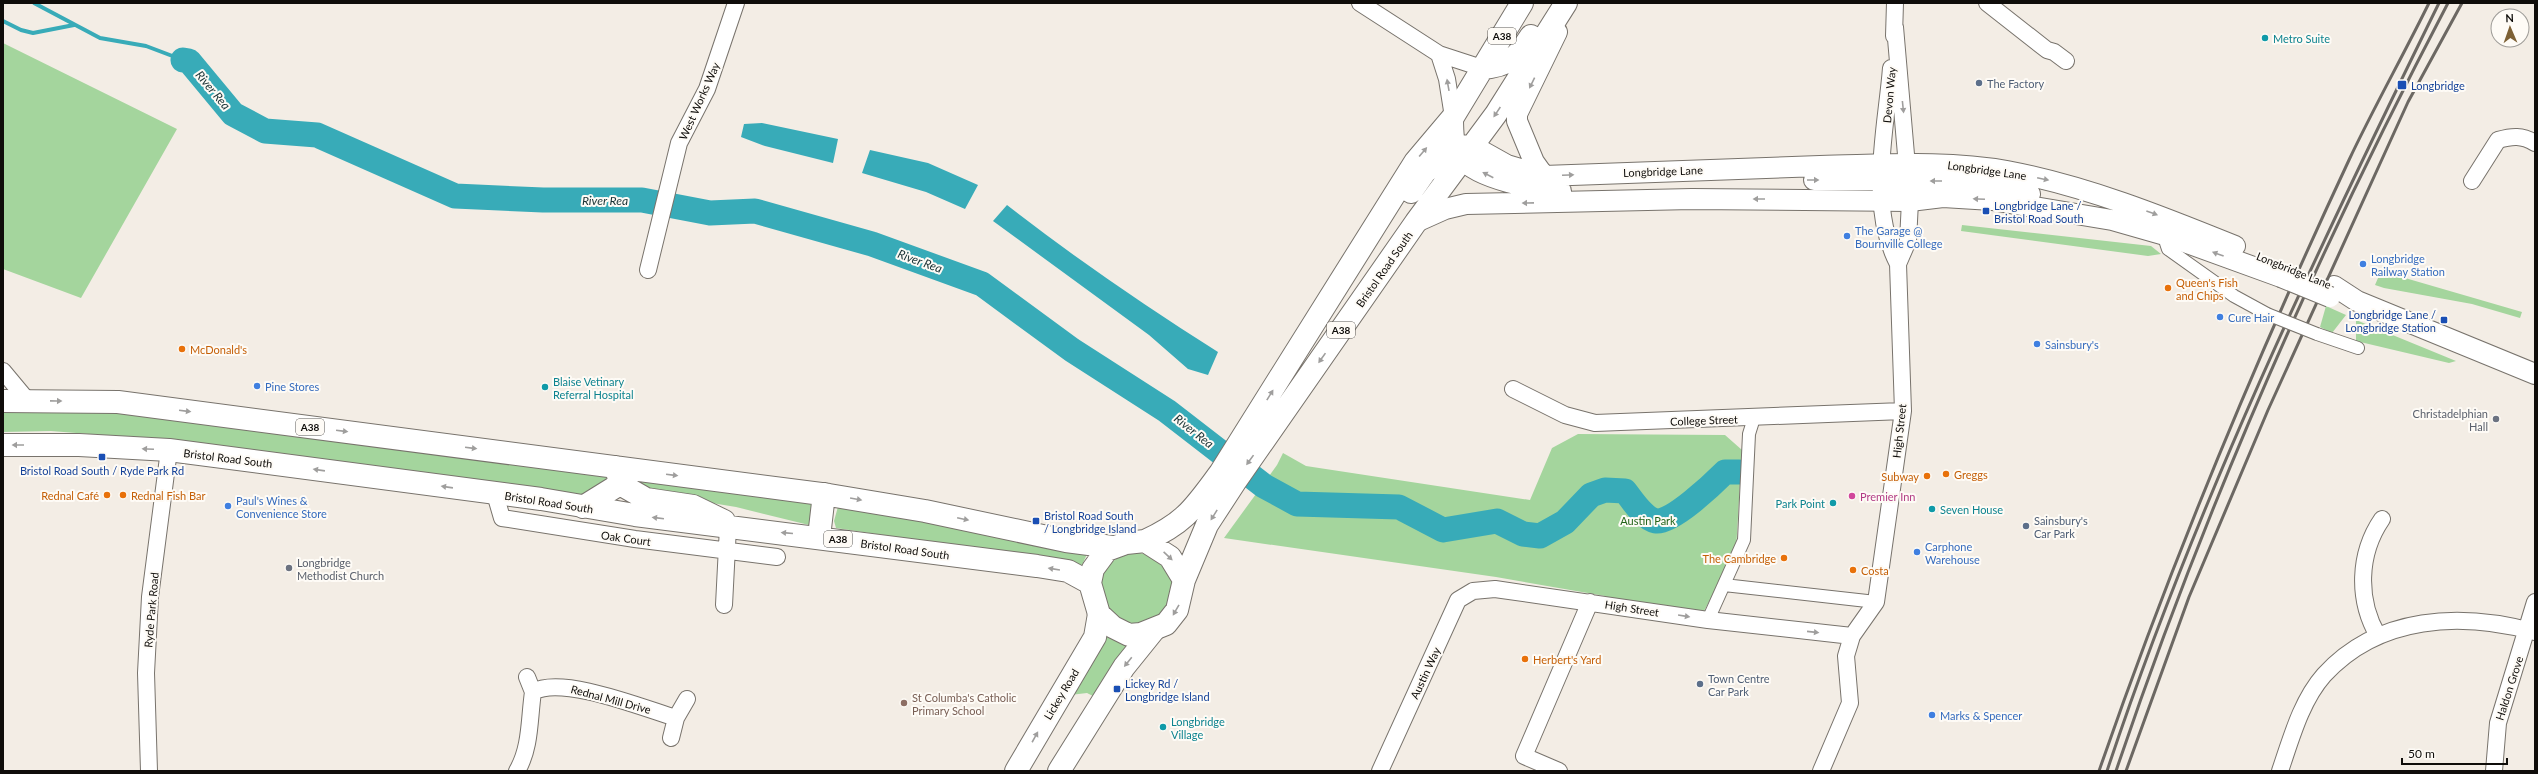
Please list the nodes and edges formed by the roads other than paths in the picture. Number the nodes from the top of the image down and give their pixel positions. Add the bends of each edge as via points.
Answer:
1 (736, 3) edge
2 (1360, 3) edge
3 (1522, 3) edge
4 (1895, 3) edge
5 (1987, 3) edge
6 (1561, 5) edge
7 (1895, 26) junction
8 (1439, 54) junction
9 (2066, 61) dead end
10 (1482, 68) junction
11 (1453, 117) junction
12 (2535, 143) edge
13 (1464, 151) junction
14 (1881, 172) junction
15 (1907, 173) junction
16 (1544, 176) junction
17 (2472, 181) dead end
18 (1692, 199) junction
19 (1882, 200) junction
20 (1910, 201) junction
21 (1416, 222) junction
22 (2159, 233) junction
23 (1898, 264) junction
24 (648, 270) dead end
25 (2283, 272) junction
26 (1342, 279) junction
27 (2358, 348) dead end
28 (2533, 368) edge
29 (3, 371) edge
30 (1513, 389) dead end
31 (28, 401) junction
32 (3, 402) edge
33 (1903, 411) junction
34 (1754, 418) junction
35 (1258, 434) junction
36 (3, 445) edge
37 (169, 450) junction
38 (623, 474) junction
39 (1223, 479) junction
40 (495, 494) junction
41 (824, 494) junction
42 (583, 507) junction
43 (2382, 519) dead end
44 (734, 528) junction
45 (1007, 528) junction
46 (820, 537) junction
47 (1144, 541) junction
48 (1112, 547) junction
49 (727, 552) junction
50 (777, 557) dead end
51 (1184, 580) junction
52 (1090, 583) junction
53 (1724, 585) junction
54 (1484, 590) joint
55 (1590, 602) junction
56 (1876, 602) junction
57 (2535, 602) edge
58 (724, 605) dead end
59 (1099, 614) junction
60 (1708, 620) junction
61 (1153, 631) junction
62 (2531, 631) edge
63 (1852, 636) junction
64 (2378, 636) junction
65 (527, 677) dead end
66 (533, 692) junction
67 (687, 699) dead end
68 (676, 718) junction
69 (672, 738) dead end
70 (148, 771) edge
71 (517, 771) edge
72 (1016, 771) edge
73 (1059, 771) edge
74 (1380, 771) edge
75 (1559, 771) edge
76 (1820, 771) edge
77 (2280, 771) edge
78 (2494, 771) edge

1 - 24 street, West Works Way via 707,89 679,143
2 - 8 street
3 - 10 main road, Bristol Road South / A38
4 - 7 street, Devon Way
5 - 9 street via 2047,50
6 - 10 main road via 1519,54 1501,67
6 -> 13 main road, Bristol Road South / A38
6 -> 16 street via 1558,30 1517,114 1517,121 1534,162
7 - 14 street, Devon Way
7 -> 15 street, Devon Way
8 - 10 street
11 -> 8 street via 1447,80
10 - 11 main road, Bristol Road South / A38
11 - 13 street via 1453,134
26 -> 11 main road, Bristol Road South / A38 via 1415,162
12 - 17 street via 2528,138 2512,136 2498,140
13 - 16 street, Longbridge Lane
18 -> 13 street, Longbridge Lane via 1538,190 1493,178
13 - 21 main road, Bristol Road South / A38
13 - 26 main road via 1425,172 1363,260
14 - 15 street
16 -> 14 street, Longbridge Lane
14 - 19 street, Devon Way
14 - 20 street
15 - 20 street, Devon Way
22 -> 15 street, Longbridge Lane via 2113,214 1997,186
15 -> 25 street, Longbridge Lane via 1943,164 2005,171 2050,180 2171,220
19 -> 18 street, Longbridge Lane
18 -> 21 street, Longbridge Lane via 1466,204 1445,208
19 - 20 street, Longbridge Lane
19 - 23 street, High Street via 1888,245
22 -> 20 street, Longbridge Lane via 2112,220 1992,200 1943,198
20 - 23 street, High Street via 1908,240
21 -> 35 main road, Bristol Road South / A38
25 -> 22 street, Longbridge Lane
22 - 27 street, bridge via 2168,249 2224,290 2267,314
23 - 33 street, High Street
25 - 28 street, Longbridge Lane, bridge
35 -> 26 main road, Bristol Road South / A38
29 - 31 street
30 - 34 street, College Street via 1566,415 1595,423
31 - 32 main road, A38
31 -> 38 main road, A38 via 118,402
33 - 34 street, College Street
33 - 56 street, High Street
34 - 53 street via 1749,434 1744,540
35 - 39 main road, Bristol Road South / A38
37 -> 36 main road, Bristol Road South / A38 via 79,445
40 -> 37 main road, Bristol Road South / A38
37 - 70 street, Ryde Park Road via 150,605 146,672
38 -> 41 main road, A38
38 - 42 main road
38 - 44 main road via 646,499 693,506
39 - 45 main road via 1178,508 1147,524 1117,531
39 - 47 main road, Bristol Road South / A38 via 1175,526
39 -> 51 main road, Bristol Road South / A38 via 1208,525
40 - 42 main road, Bristol Road South / A38
40 - 49 street, Oak Court via 502,518
41 -> 45 main road, A38
41 - 46 main road
44 -> 42 main road, Bristol Road South / A38
43 - 64 street via 2370,536 2364,561 2369,620
46 -> 44 main road, Bristol Road South / A38
44 - 49 street
45 - 48 main road, A38 via 1066,542
52 -> 46 main road, Bristol Road South / A38 via 1068,571
47 - 48 main road
47 -> 51 main road via 1170,557
48 - 52 main road via 1093,569
49 - 50 street, Oak Court
49 - 58 street
51 -> 61 main road via 1177,610 1166,624
52 - 59 main road
53 - 56 street
53 - 60 street
54 - 55 street, High Street via 1494,588
54 - 74 street, Austin Way via 1473,591 1458,600
55 -> 60 street, High Street
55 - 75 street via 1524,756
56 - 63 street, High Street
57 - 62 street, Haldon Grove
59 - 61 main road via 1113,627 1129,635
72 -> 59 main road, Lickey Road via 1095,637
60 -> 63 street, High Street
61 -> 73 main road via 1120,673
62 - 64 street via 2468,621 2431,621 2412,624
62 - 78 street, Haldon Grove via 2498,723
63 - 76 street, High Street via 1846,656 1850,703
64 - 77 street via 2324,675 2311,693 2295,725
65 - 66 street
66 - 68 street, Rednal Mill Drive via 542,686 580,689
66 - 71 street via 529,736
67 - 68 street
68 - 69 street

